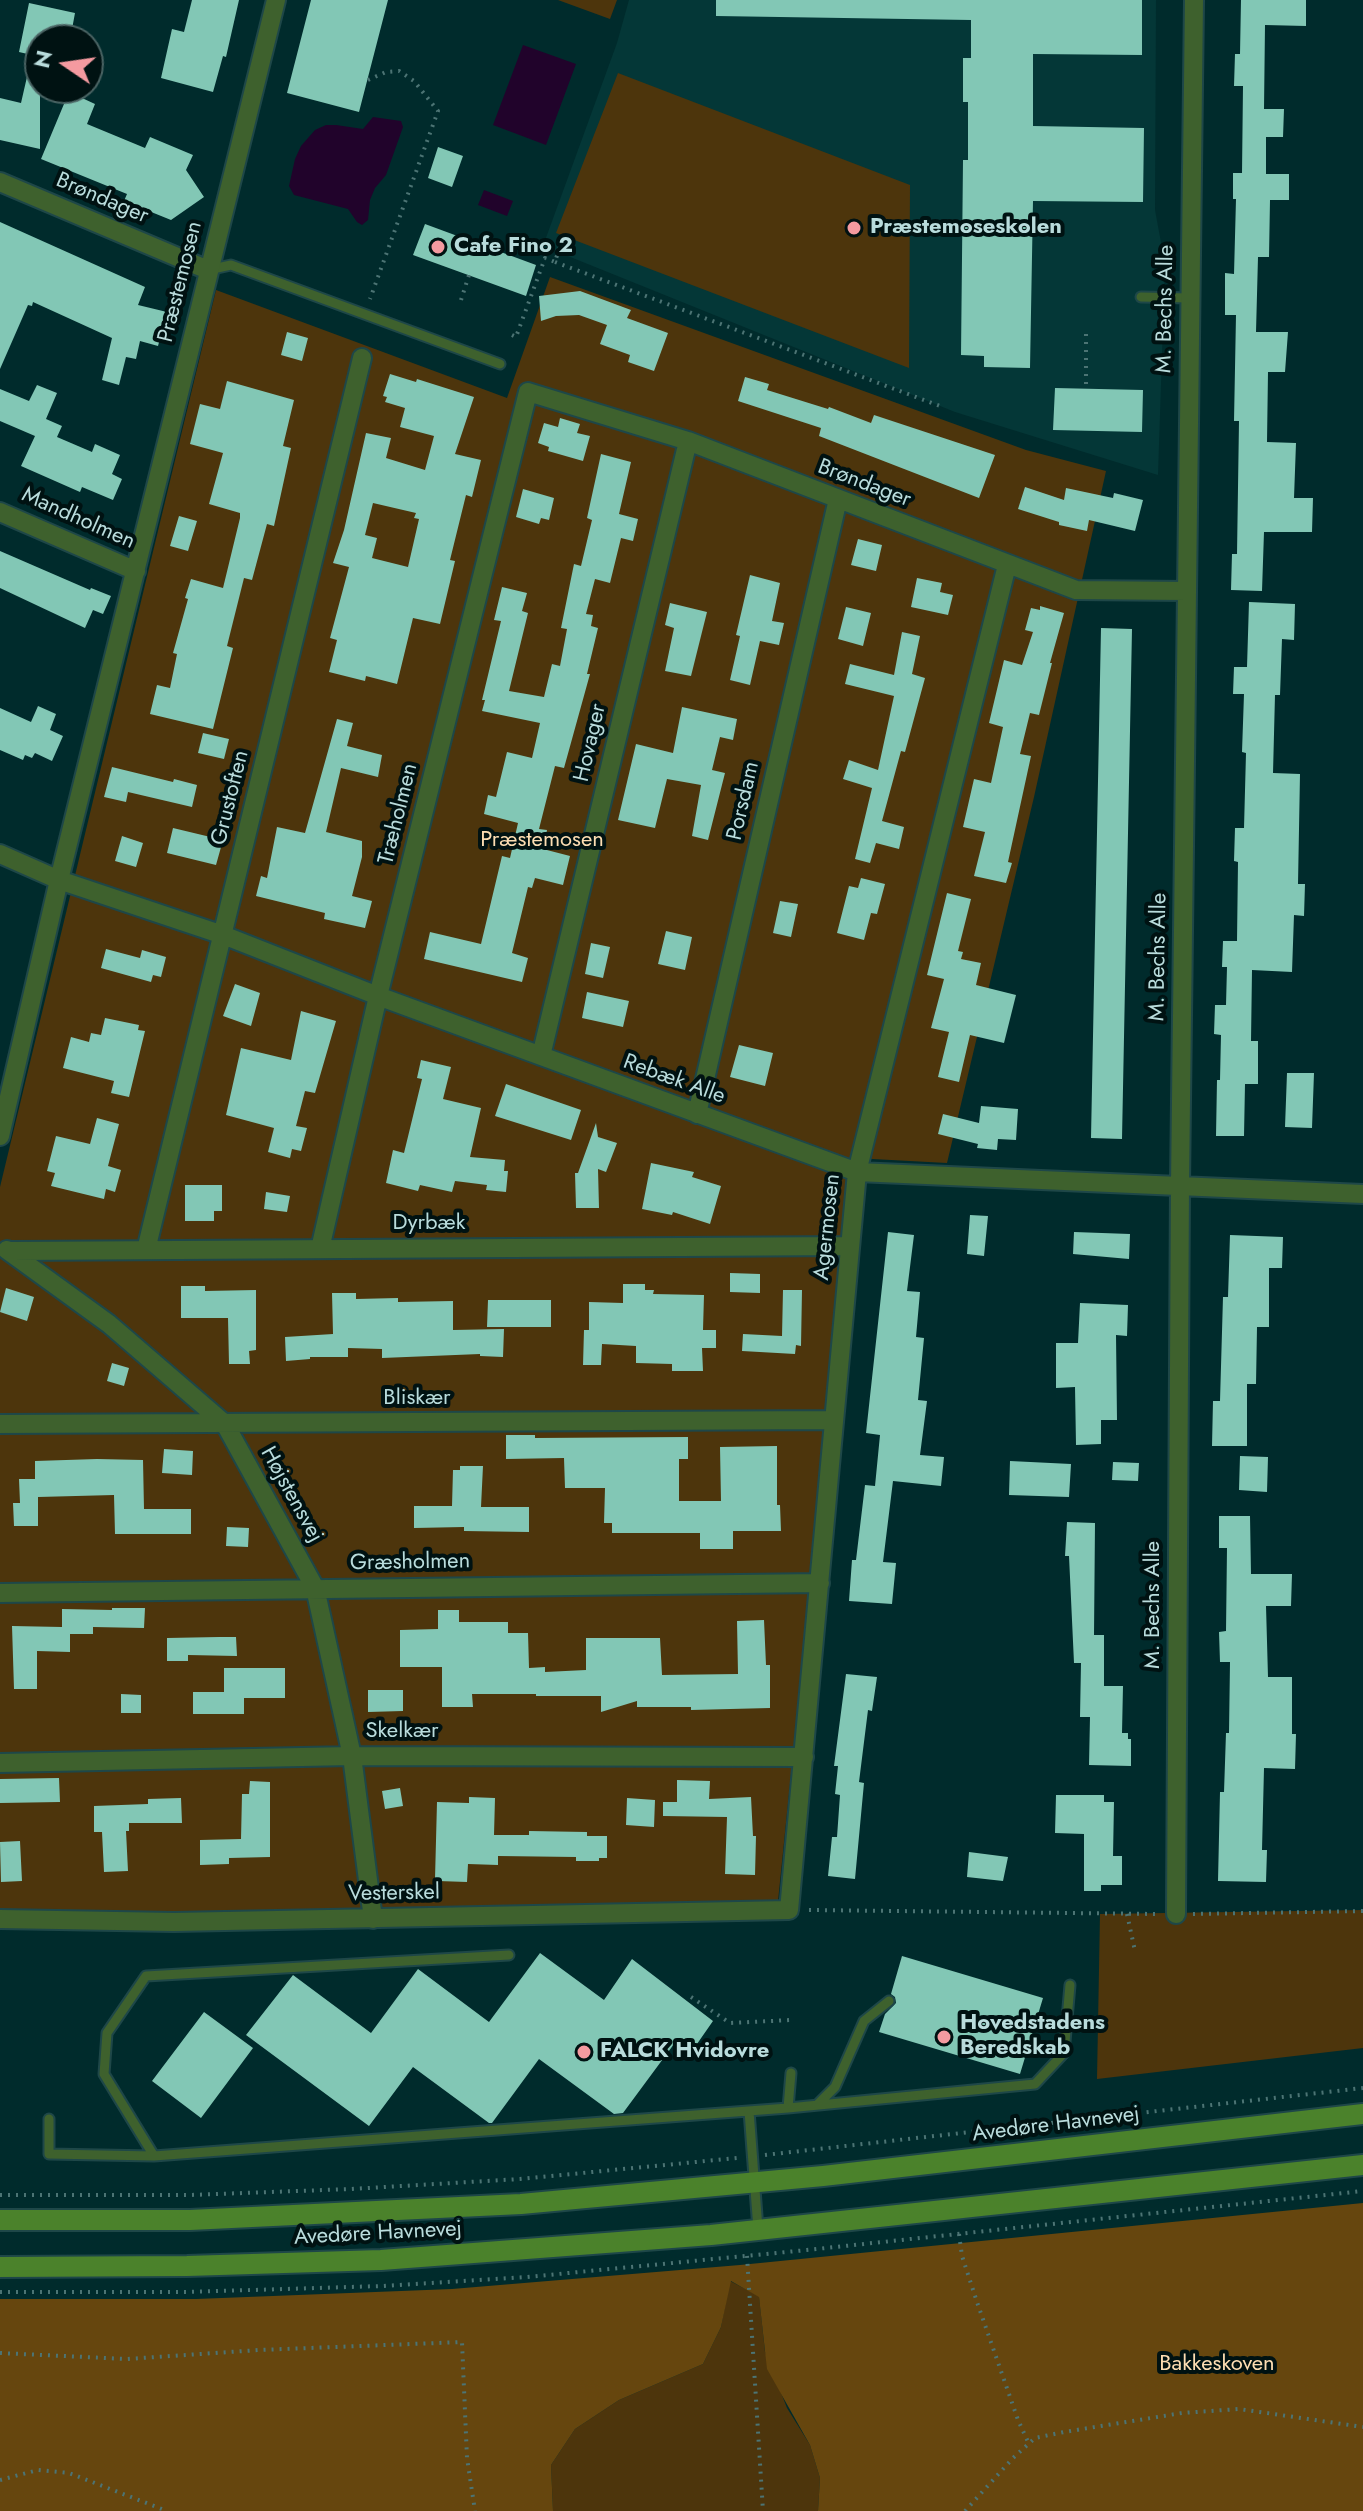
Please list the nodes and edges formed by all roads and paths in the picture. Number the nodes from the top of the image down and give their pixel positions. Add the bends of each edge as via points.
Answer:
1 (276, 0) edge
2 (1194, 0) edge
3 (368, 80) dead end
4 (0, 182) edge
5 (563, 236) dead end
6 (531, 238) dead end
7 (481, 244) dead end
8 (555, 262) junction
9 (208, 270) junction
10 (469, 275) dead end
11 (1141, 297) dead end
12 (1190, 298) junction
13 (461, 300) dead end
14 (364, 315) junction
15 (1086, 332) dead end
16 (512, 335) dead end
17 (362, 358) dead end
18 (500, 364) dead end
19 (1086, 384) dead end
20 (528, 392) joint
21 (940, 406) dead end
22 (688, 441) junction
23 (838, 499) junction
24 (0, 512) edge
25 (1007, 565) junction
26 (136, 571) junction
27 (1187, 591) junction
28 (0, 854) edge
29 (59, 880) junction
30 (223, 935) junction
31 (378, 996) junction
32 (541, 1056) junction
33 (697, 1114) junction
34 (0, 1136) edge
35 (857, 1172) junction
36 (1180, 1185) junction
37 (1363, 1194) edge
38 (848, 1246) junction
39 (320, 1249) junction
40 (5, 1250) edge
41 (146, 1250) junction
42 (834, 1420) junction
43 (0, 1424) edge
44 (225, 1424) junction
45 (820, 1583) junction
46 (315, 1588) junction
47 (0, 1593) edge
48 (352, 1756) junction
49 (804, 1757) junction
50 (0, 1763) edge
51 (789, 1910) junction
52 (1363, 1911) edge
53 (1127, 1914) junction
54 (1176, 1914) junction
55 (0, 1919) edge
56 (373, 1919) junction
57 (1135, 1951) dead end
58 (509, 1955) dead end
59 (1070, 1985) dead end
60 (691, 1997) dead end
61 (889, 2001) dead end
62 (791, 2020) dead end
63 (791, 2073) dead end
64 (1363, 2088) edge
65 (817, 2105) junction
66 (788, 2108) junction
67 (749, 2111) junction
68 (1363, 2114) edge
69 (49, 2119) dead end
70 (154, 2156) junction
71 (753, 2156) junction
72 (1363, 2165) edge
73 (755, 2183) junction
74 (0, 2195) edge
75 (0, 2220) edge
76 (758, 2229) junction
77 (959, 2234) dead end
78 (747, 2256) dead end
79 (0, 2267) edge
80 (0, 2353) edge
81 (1363, 2427) edge
82 (1029, 2444) junction
83 (0, 2480) edge
84 (167, 2511) edge
85 (475, 2511) edge
86 (763, 2511) edge
87 (965, 2511) edge

1 - 9 street, Præstemosen
2 - 12 street, M. Bechs Alle
3 - 14 path via 399,71 438,111
4 - 9 street, Brøndager
5 - 8 path
6 - 7 path via 526,253 483,238
8 - 16 path via 545,258 516,337
8 - 21 path
9 - 14 lane, Brøndager via 231,265
9 - 26 street, Præstemosen
10 - 13 path
11 - 12 lane
12 - 27 street, M. Bechs Alle
14 - 18 lane, Brøndager
15 - 19 path
17 - 30 street, Grustoften
20 - 22 street, Brøndager
20 - 31 street, Træholmen
22 - 23 street, Brøndager
22 - 32 street, Hovager
23 - 25 street, Brøndager
23 - 33 street, Porsdam
24 - 26 street, Mandholmen
25 - 27 street, Brøndager via 1089,592
25 - 35 street, Agermosen
26 - 29 street, Præstemosen
27 - 36 street, M. Bechs Alle
28 - 29 street, Rebæk Alle
29 - 30 street, Rebæk Alle
29 - 34 street, Præstemosen
30 - 31 street, Rebæk Alle
30 - 41 street, Grustoften
31 - 32 street, Rebæk Alle
31 - 39 street, Træholmen
32 - 33 street, Rebæk Alle
33 - 35 street, Rebæk Alle
35 - 36 street, Rebæk Alle
35 - 38 street, Agermosen
36 - 37 street, Rebæk Alle
36 - 54 street, M. Bechs Alle
38 - 39 street, Dyrbæk
38 - 42 street, Agermosen
39 - 41 street, Dyrbæk
40 - 41 street, Dyrbæk
40 - 44 street, Højstensvej via 109,1324
42 - 44 street, Bliskær
42 - 45 street, Agermosen
43 - 44 street, Bliskær
44 - 46 street, Højstensvej
45 - 46 street, Græsholmen
45 - 49 street, Agermosen
46 - 47 street, Græsholmen
46 - 48 street, Højstensvej
48 - 49 street, Skelkær
48 - 50 street, Skelkær
48 - 56 street, Højstensvej
49 - 51 street, Agermosen
51 - 53 path
51 - 56 street, Vesterskel
52 - 54 path
53 - 54 path
53 - 57 path
55 - 56 street, Vesterskel
58 - 70 lane via 146,1976 107,2033 104,2074
59 - 65 lane, Avedøre Havnevej via 1064,2053 1035,2084
60 - 62 path via 730,2023
61 - 65 lane via 864,2021 835,2087
63 - 66 lane
64 - 71 path
65 - 66 lane, Avedøre Havnevej
66 - 67 lane, Avedøre Havnevej
67 - 70 lane, Avedøre Havnevej
67 - 71 lane
68 - 73 street, Avedøre Havnevej
69 - 70 lane, Avedøre Havnevej via 49,2154
71 - 73 lane
71 - 74 path via 351,2189
72 - 76 street, Avedøre Havnevej
73 - 75 street, Avedøre Havnevej via 391,2212
73 - 76 lane
76 - 79 street, Avedøre Havnevej via 381,2260
77 - 82 path via 977,2302
78 - 86 path
80 - 85 path via 127,2359 462,2342
81 - 82 path via 1239,2409 1064,2432
82 - 87 path
83 - 84 path via 38,2470 69,2473

